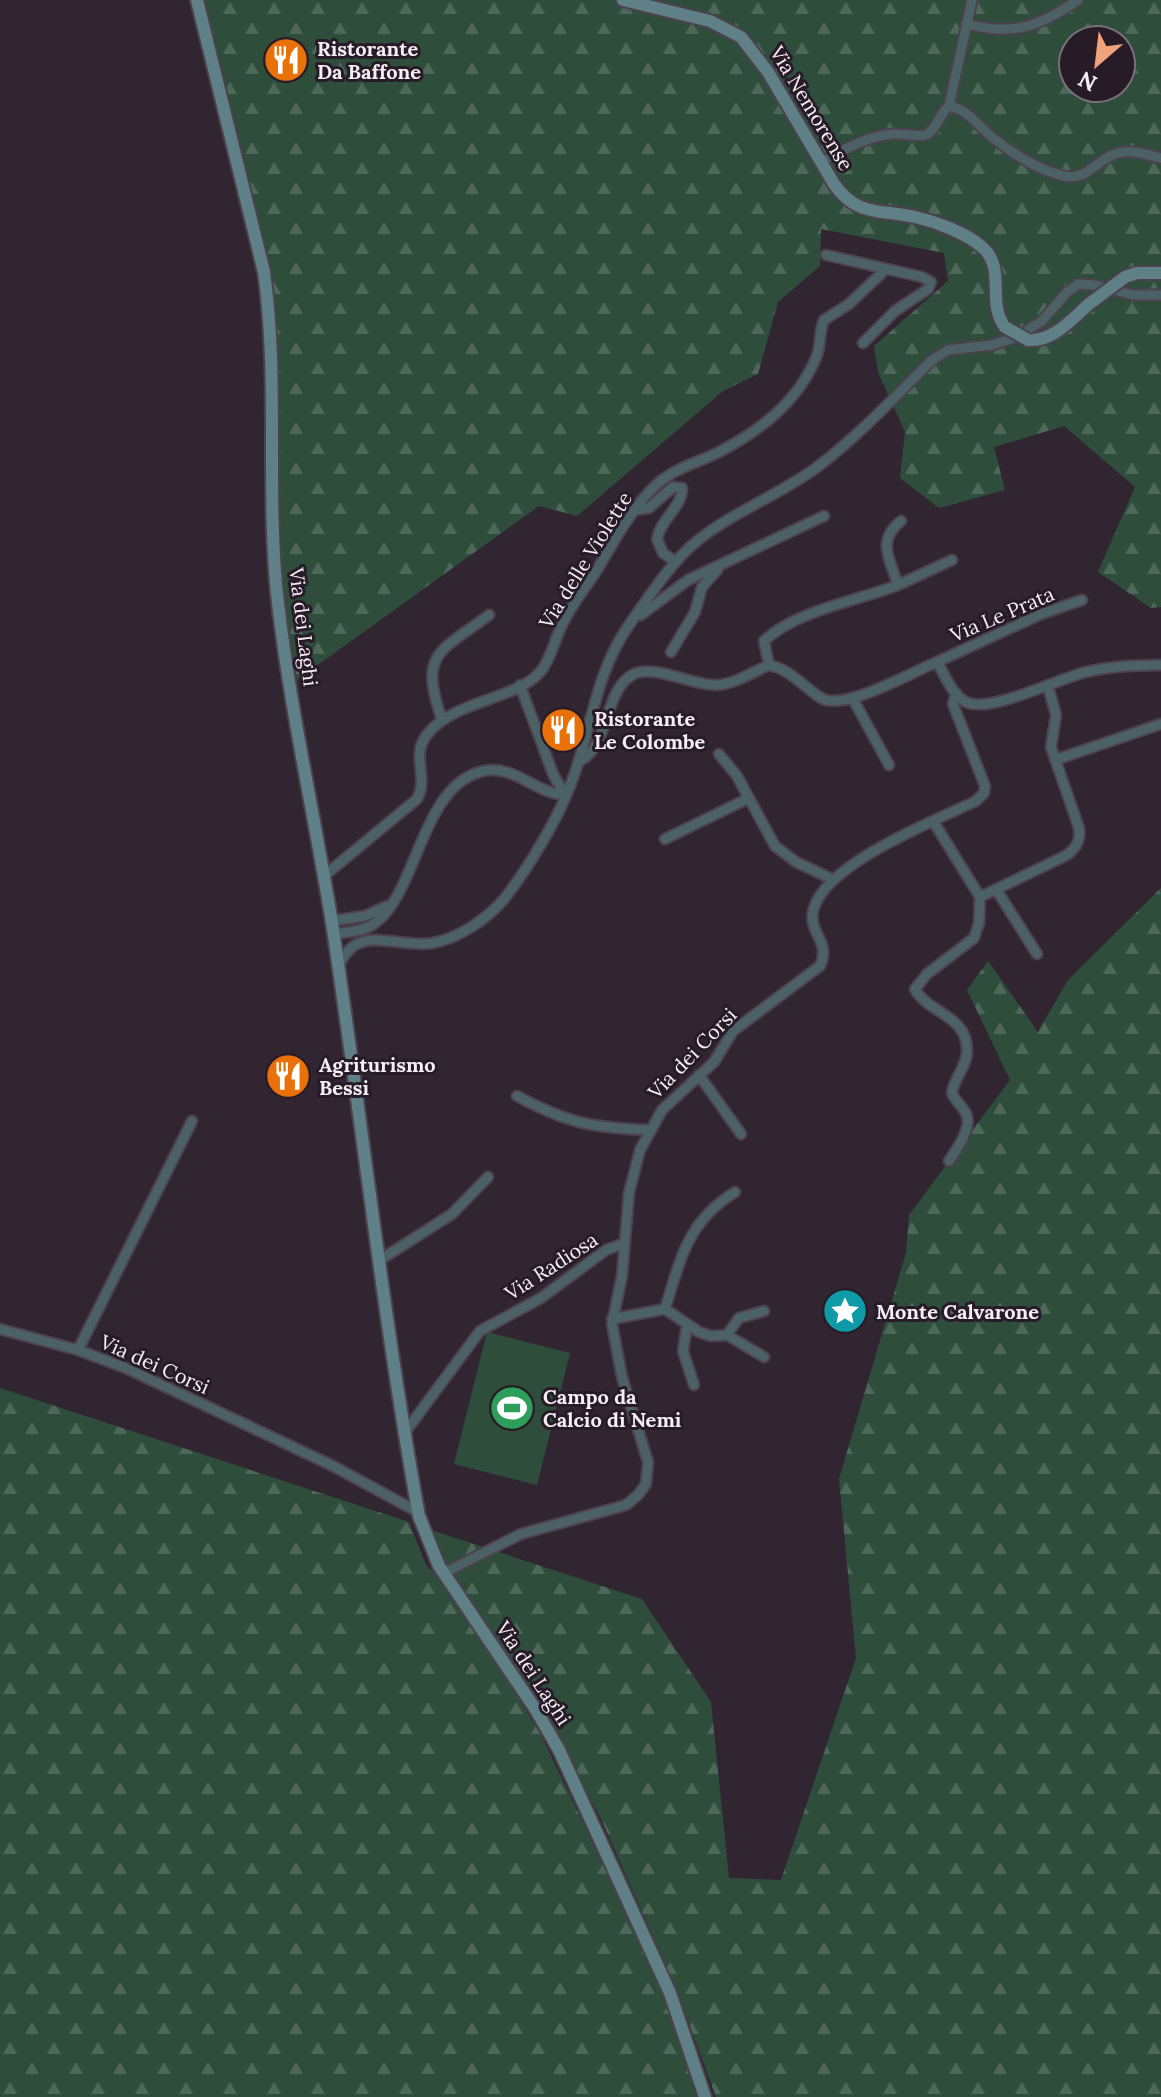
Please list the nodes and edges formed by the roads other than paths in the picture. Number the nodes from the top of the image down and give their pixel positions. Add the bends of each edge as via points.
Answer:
1 (623, 0) edge
2 (972, 0) edge
3 (1078, 0) edge
4 (199, 1) edge
5 (966, 24) junction
6 (949, 106) junction
7 (1161, 158) edge
8 (821, 162) junction
9 (826, 255) dead end
10 (886, 269) junction
11 (1161, 273) edge
12 (1161, 295) edge
13 (863, 343) dead end
14 (636, 510) junction
15 (824, 516) dead end
16 (901, 521) dead end
17 (952, 560) dead end
18 (676, 562) junction
19 (727, 562) junction
20 (682, 583) junction
21 (898, 585) junction
22 (699, 595) junction
23 (1082, 600) dead end
24 (489, 615) dead end
25 (629, 625) junction
26 (671, 652) dead end
27 (937, 662) junction
28 (769, 665) junction
29 (1161, 665) edge
30 (520, 685) junction
31 (1048, 686) junction
32 (956, 693) junction
33 (853, 699) junction
34 (442, 720) junction
35 (1161, 724) edge
36 (719, 754) dead end
37 (1055, 760) junction
38 (578, 762) junction
39 (889, 765) dead end
40 (565, 795) junction
41 (749, 798) junction
42 (933, 821) junction
43 (665, 839) dead end
44 (324, 876) junction
45 (832, 879) junction
46 (996, 889) junction
47 (980, 897) junction
48 (333, 932) junction
49 (364, 939) junction
50 (1037, 954) dead end
51 (338, 970) junction
52 (699, 1075) junction
53 (517, 1096) dead end
54 (192, 1121) dead end
55 (650, 1130) junction
56 (741, 1134) dead end
57 (949, 1161) dead end
58 (488, 1177) dead end
59 (735, 1192) dead end
60 (625, 1243) junction
61 (380, 1260) junction
62 (665, 1309) junction
63 (764, 1311) dead end
64 (612, 1319) junction
65 (687, 1325) junction
66 (0, 1329) edge
67 (727, 1335) junction
68 (78, 1350) junction
69 (764, 1357) dead end
70 (694, 1385) dead end
71 (406, 1431) junction
72 (418, 1512) junction
73 (444, 1573) junction
74 (705, 2097) edge

1 - 8 main road, Via Nemorense via 716,23 741,37
2 - 5 street
3 - 5 street via 1027,28
4 - 44 main road, Via dei Laghi via 264,272 277,592
5 - 6 street
6 - 7 street via 964,111 1014,152 1061,175 1083,175 1118,153
6 - 8 street via 925,135 875,137
8 - 11 main road, Via Nemorense, bridge via 839,192 856,206 924,220 982,246 994,263 999,318 1028,340 1053,334 1125,277
9 - 10 street
10 - 13 street via 932,284
10 - 14 street, Via delle Violette via 824,320 810,368 774,416 721,451 669,474
12 - 18 street via 1137,296 1078,284 1042,321 1017,337 948,350 822,463 706,534
14 - 18 street via 653,505 673,487 682,488 657,539 663,553
14 - 30 street, Via delle Violette via 569,611 544,666
15 - 19 street
16 - 21 street via 886,540
17 - 21 street
18 - 25 street
19 - 20 street
19 - 22 street
20 - 22 street
20 - 25 street
21 - 28 street via 779,629 764,641
22 - 26 street
23 - 27 street, Via Le Prata
24 - 34 street via 436,659 432,686
25 - 38 street via 601,677
27 - 32 street
27 - 33 street, Via Le Prata
28 - 33 street via 797,677 825,700
28 - 38 street via 718,685 660,673 633,674 617,692 593,750
29 - 31 street via 1084,672
30 - 34 street, Via delle Violette
30 - 40 street
31 - 32 street via 978,705
31 - 37 street via 1056,713 1051,740
32 - 42 street, Via dei Corsi via 953,704 985,789 978,799
33 - 39 street
34 - 44 street via 421,744 417,799
35 - 37 street
36 - 41 street
37 - 46 street via 1079,828 1078,843 1065,856
38 - 40 street
40 - 48 street via 497,770 460,782 430,824 388,911 370,926
40 - 49 street via 516,882 476,923 431,943
41 - 43 street
41 - 45 street via 781,852
42 - 45 street, Via dei Corsi
42 - 47 street
44 - 48 main road, Via dei Laghi
45 - 52 street, Via dei Corsi via 812,914 824,946 820,966 733,1031 717,1059
46 - 47 street
46 - 50 street
47 - 57 street via 974,938 915,989 956,1023 967,1045 952,1093 966,1112 967,1124
48 - 49 street
48 - 51 main road, Via dei Laghi
49 - 51 street via 348,948
51 - 61 main road, Via dei Laghi
52 - 55 street, Via dei Corsi via 662,1110
52 - 56 street
53 - 55 street via 585,1125
54 - 68 street
55 - 60 street, Via dei Corsi via 631,1184
58 - 61 street via 458,1209
59 - 62 street via 709,1210 694,1231
60 - 64 street, Via dei Corsi
60 - 71 street, Via Radiosa via 480,1331
61 - 71 main road, Via dei Laghi
62 - 64 street
62 - 65 street
63 - 67 street via 739,1318
64 - 73 street, Via dei Corsi via 622,1377 648,1462 642,1491 626,1505 521,1534
65 - 67 street via 707,1335
65 - 70 street via 683,1351
66 - 68 street, Via dei Corsi
67 - 69 street
68 - 72 street, Via dei Corsi via 324,1462
71 - 72 main road, Via dei Laghi
72 - 73 main road, Via dei Laghi
73 - 74 main road, Via dei Laghi via 559,1750 670,1993

